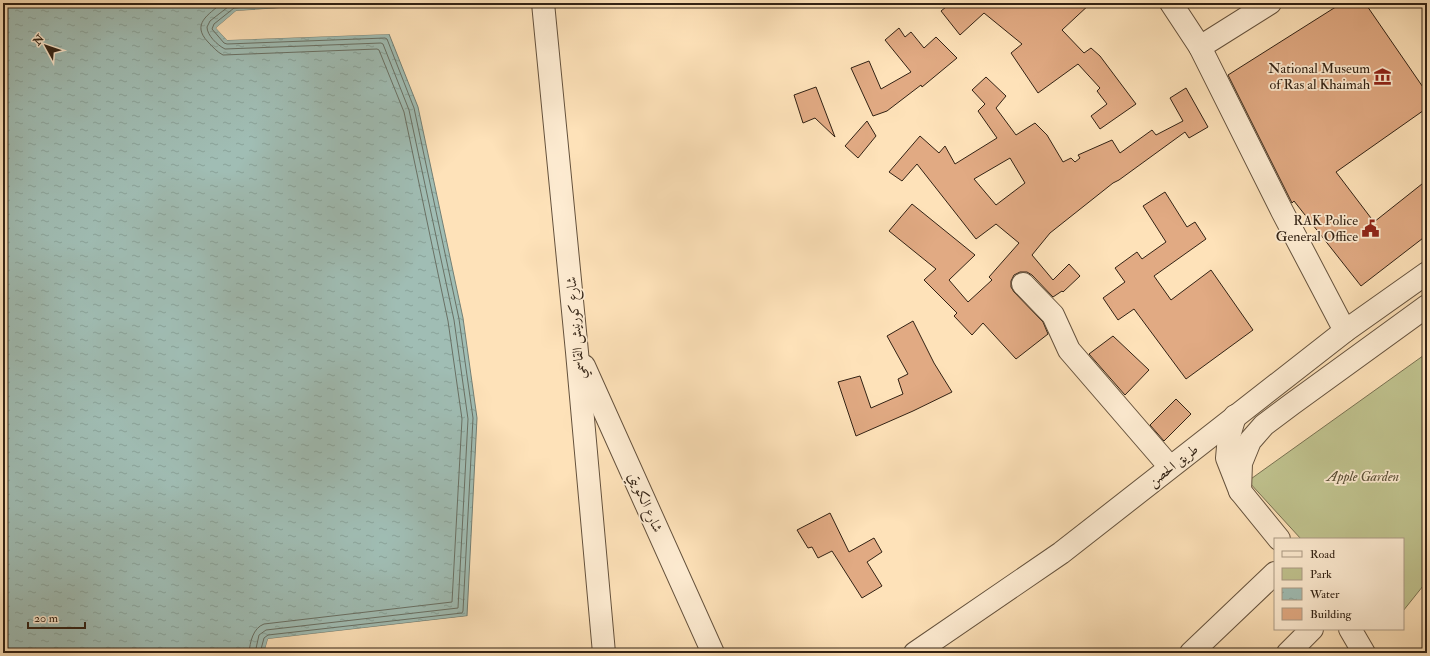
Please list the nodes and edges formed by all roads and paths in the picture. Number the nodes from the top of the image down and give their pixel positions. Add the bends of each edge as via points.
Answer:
1 (543, 3) edge
2 (1171, 3) edge
3 (1270, 3) edge
4 (1200, 47) junction
5 (1427, 273) edge
6 (1023, 284) dead end
7 (1427, 306) edge
8 (1345, 331) junction
9 (577, 352) junction
10 (1235, 416) junction
11 (1170, 467) junction
12 (1240, 491) junction
13 (1278, 538) edge
14 (1274, 574) edge
15 (1311, 630) edge
16 (1351, 630) edge
17 (604, 653) edge
18 (713, 653) edge
19 (915, 653) edge
20 (1191, 653) edge
21 (1288, 653) edge
22 (1364, 653) edge

1 - 9 street, شارع كورنيش القاسمي
2 - 4 street
3 - 4 street
4 - 8 street
5 - 8 street, طريق الحصن
6 - 11 street via 1053,315 1069,350
7 - 12 street via 1264,425 1250,441 1241,463
8 - 10 street, طريق الحصن
9 - 17 street, شارع كورنيش القاسمي
9 - 18 street, شارع الكويتي
10 - 11 street, طريق الحصن
10 - 12 street via 1229,436 1227,458
11 - 19 street, طريق الحصن via 1061,553
12 - 13 street
14 - 20 street
15 - 21 street
16 - 22 street

